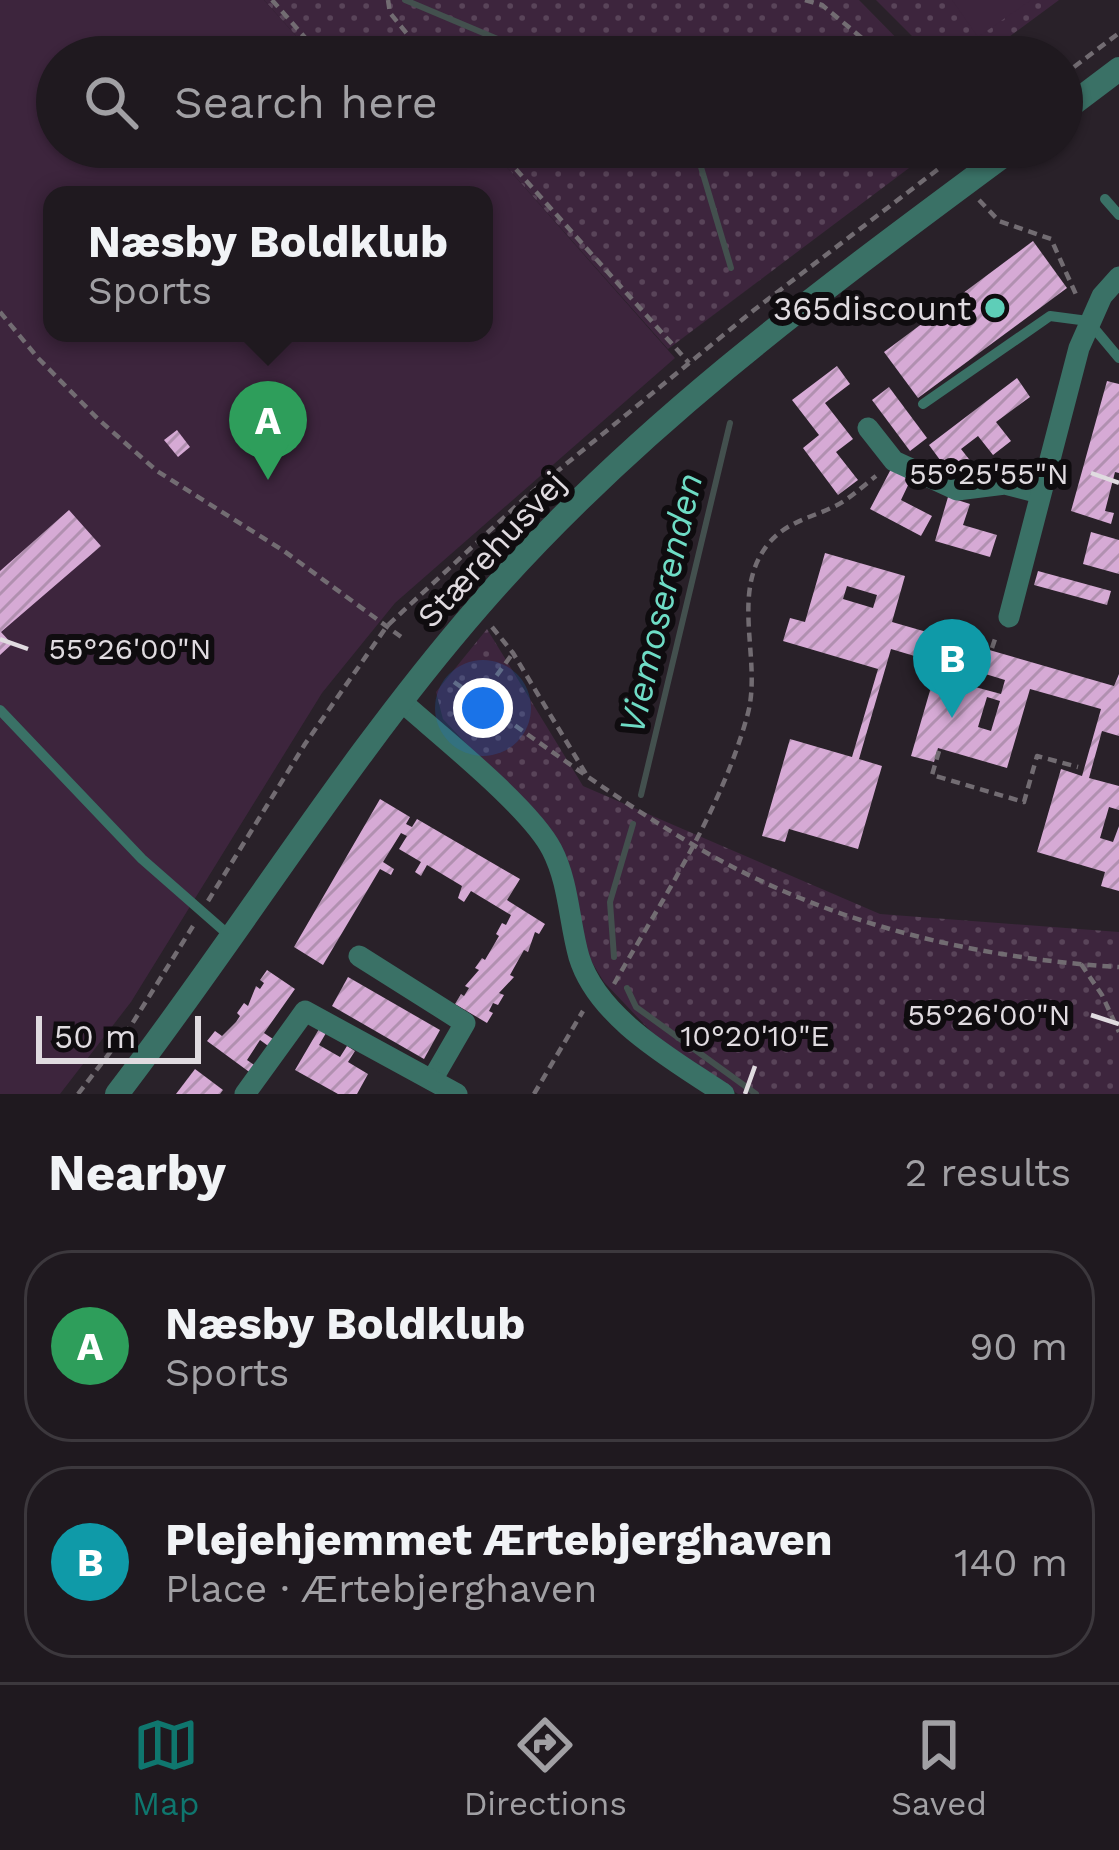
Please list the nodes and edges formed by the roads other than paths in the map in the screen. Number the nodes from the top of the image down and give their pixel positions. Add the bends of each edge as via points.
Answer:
1 (1119, 70) edge
2 (1083, 97) edge
3 (988, 168) edge
4 (1105, 199) dead end
5 (1119, 215) edge
6 (1119, 277) edge
7 (1088, 320) junction
8 (1119, 358) edge
9 (923, 404) dead end
10 (868, 428) dead end
11 (1040, 494) junction
12 (1009, 617) dead end
13 (401, 701) junction
14 (0, 710) edge
15 (231, 937) junction
16 (359, 956) dead end
17 (433, 1080) junction
18 (117, 1094) edge
19 (245, 1094) edge
20 (457, 1094) edge
21 (724, 1094) edge

1 - 2 street
3 - 13 street, Stærehusvej via 614,466 476,608
4 - 5 lane
6 - 7 street
7 - 8 lane
7 - 9 lane via 1050,316
7 - 11 street
10 - 11 street via 894,460 957,490 1005,484
11 - 12 street
13 - 15 street, Stærehusvej
13 - 21 street via 551,847 580,960 600,996
14 - 15 lane via 142,859
15 - 18 street, Stærehusvej
16 - 17 street via 465,1023
17 - 19 street via 305,1011
17 - 20 street

